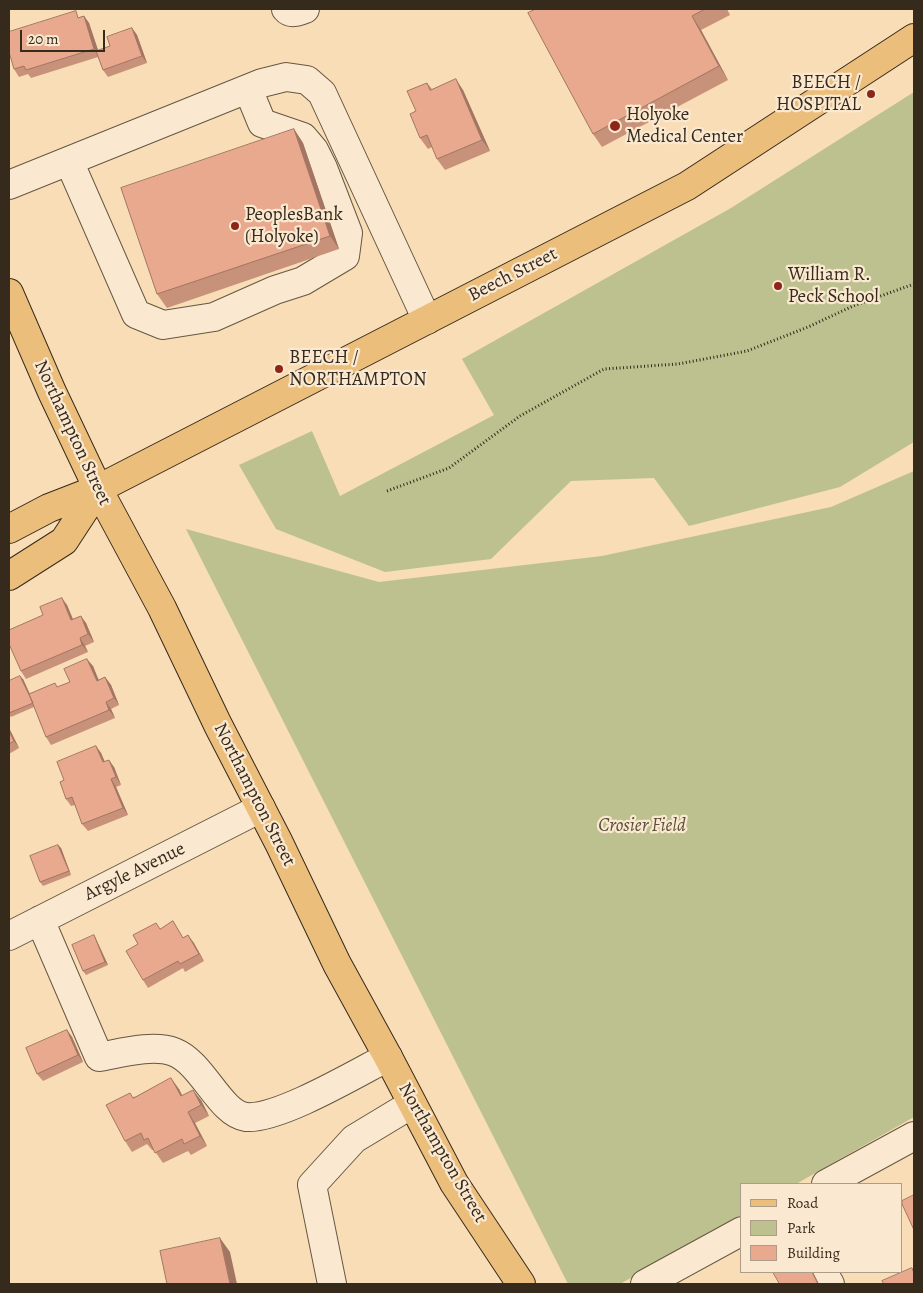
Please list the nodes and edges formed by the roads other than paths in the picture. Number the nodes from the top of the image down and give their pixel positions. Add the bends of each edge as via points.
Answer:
1 (286, 9) edge
2 (305, 9) edge
3 (914, 38) edge
4 (248, 89) junction
5 (262, 123) junction
6 (274, 150) edge
7 (69, 161) junction
8 (9, 185) edge
9 (9, 293) edge
10 (427, 320) junction
11 (98, 489) junction
12 (9, 529) edge
13 (9, 576) edge
14 (261, 808) junction
15 (40, 920) junction
16 (9, 936) edge
17 (388, 1057) junction
18 (412, 1104) junction
19 (914, 1136) edge
20 (828, 1183) edge
21 (740, 1232) edge
22 (824, 1273) edge
23 (332, 1284) edge
24 (521, 1284) edge
25 (645, 1284) edge
26 (830, 1284) edge

1 - 2 street via 294,12
3 - 10 main road, Beech Street via 687,186
4 - 5 street
4 - 7 street
4 - 10 street via 286,77 307,80 322,93
5 - 6 street
5 - 7 street via 303,137 314,150 348,233 345,256 321,258 303,281 214,317 163,325 136,314
7 - 8 street
9 - 11 main road, Northampton Street
10 - 11 main road, Beech Street
11 - 12 main road, Beech Street via 49,508
11 - 13 main road via 64,541
11 - 14 main road, Northampton Street via 162,608
14 - 15 street, Argyle Avenue
14 - 17 main road, Northampton Street via 337,964
15 - 16 street, Argyle Avenue
15 - 17 street via 99,1057 151,1049 174,1052 195,1065 228,1108 244,1117 264,1116 293,1105
17 - 18 main road, Northampton Street
18 - 23 street via 354,1139 312,1185
18 - 24 main road, Northampton Street via 454,1183
19 - 20 street
21 - 25 street
22 - 26 street

